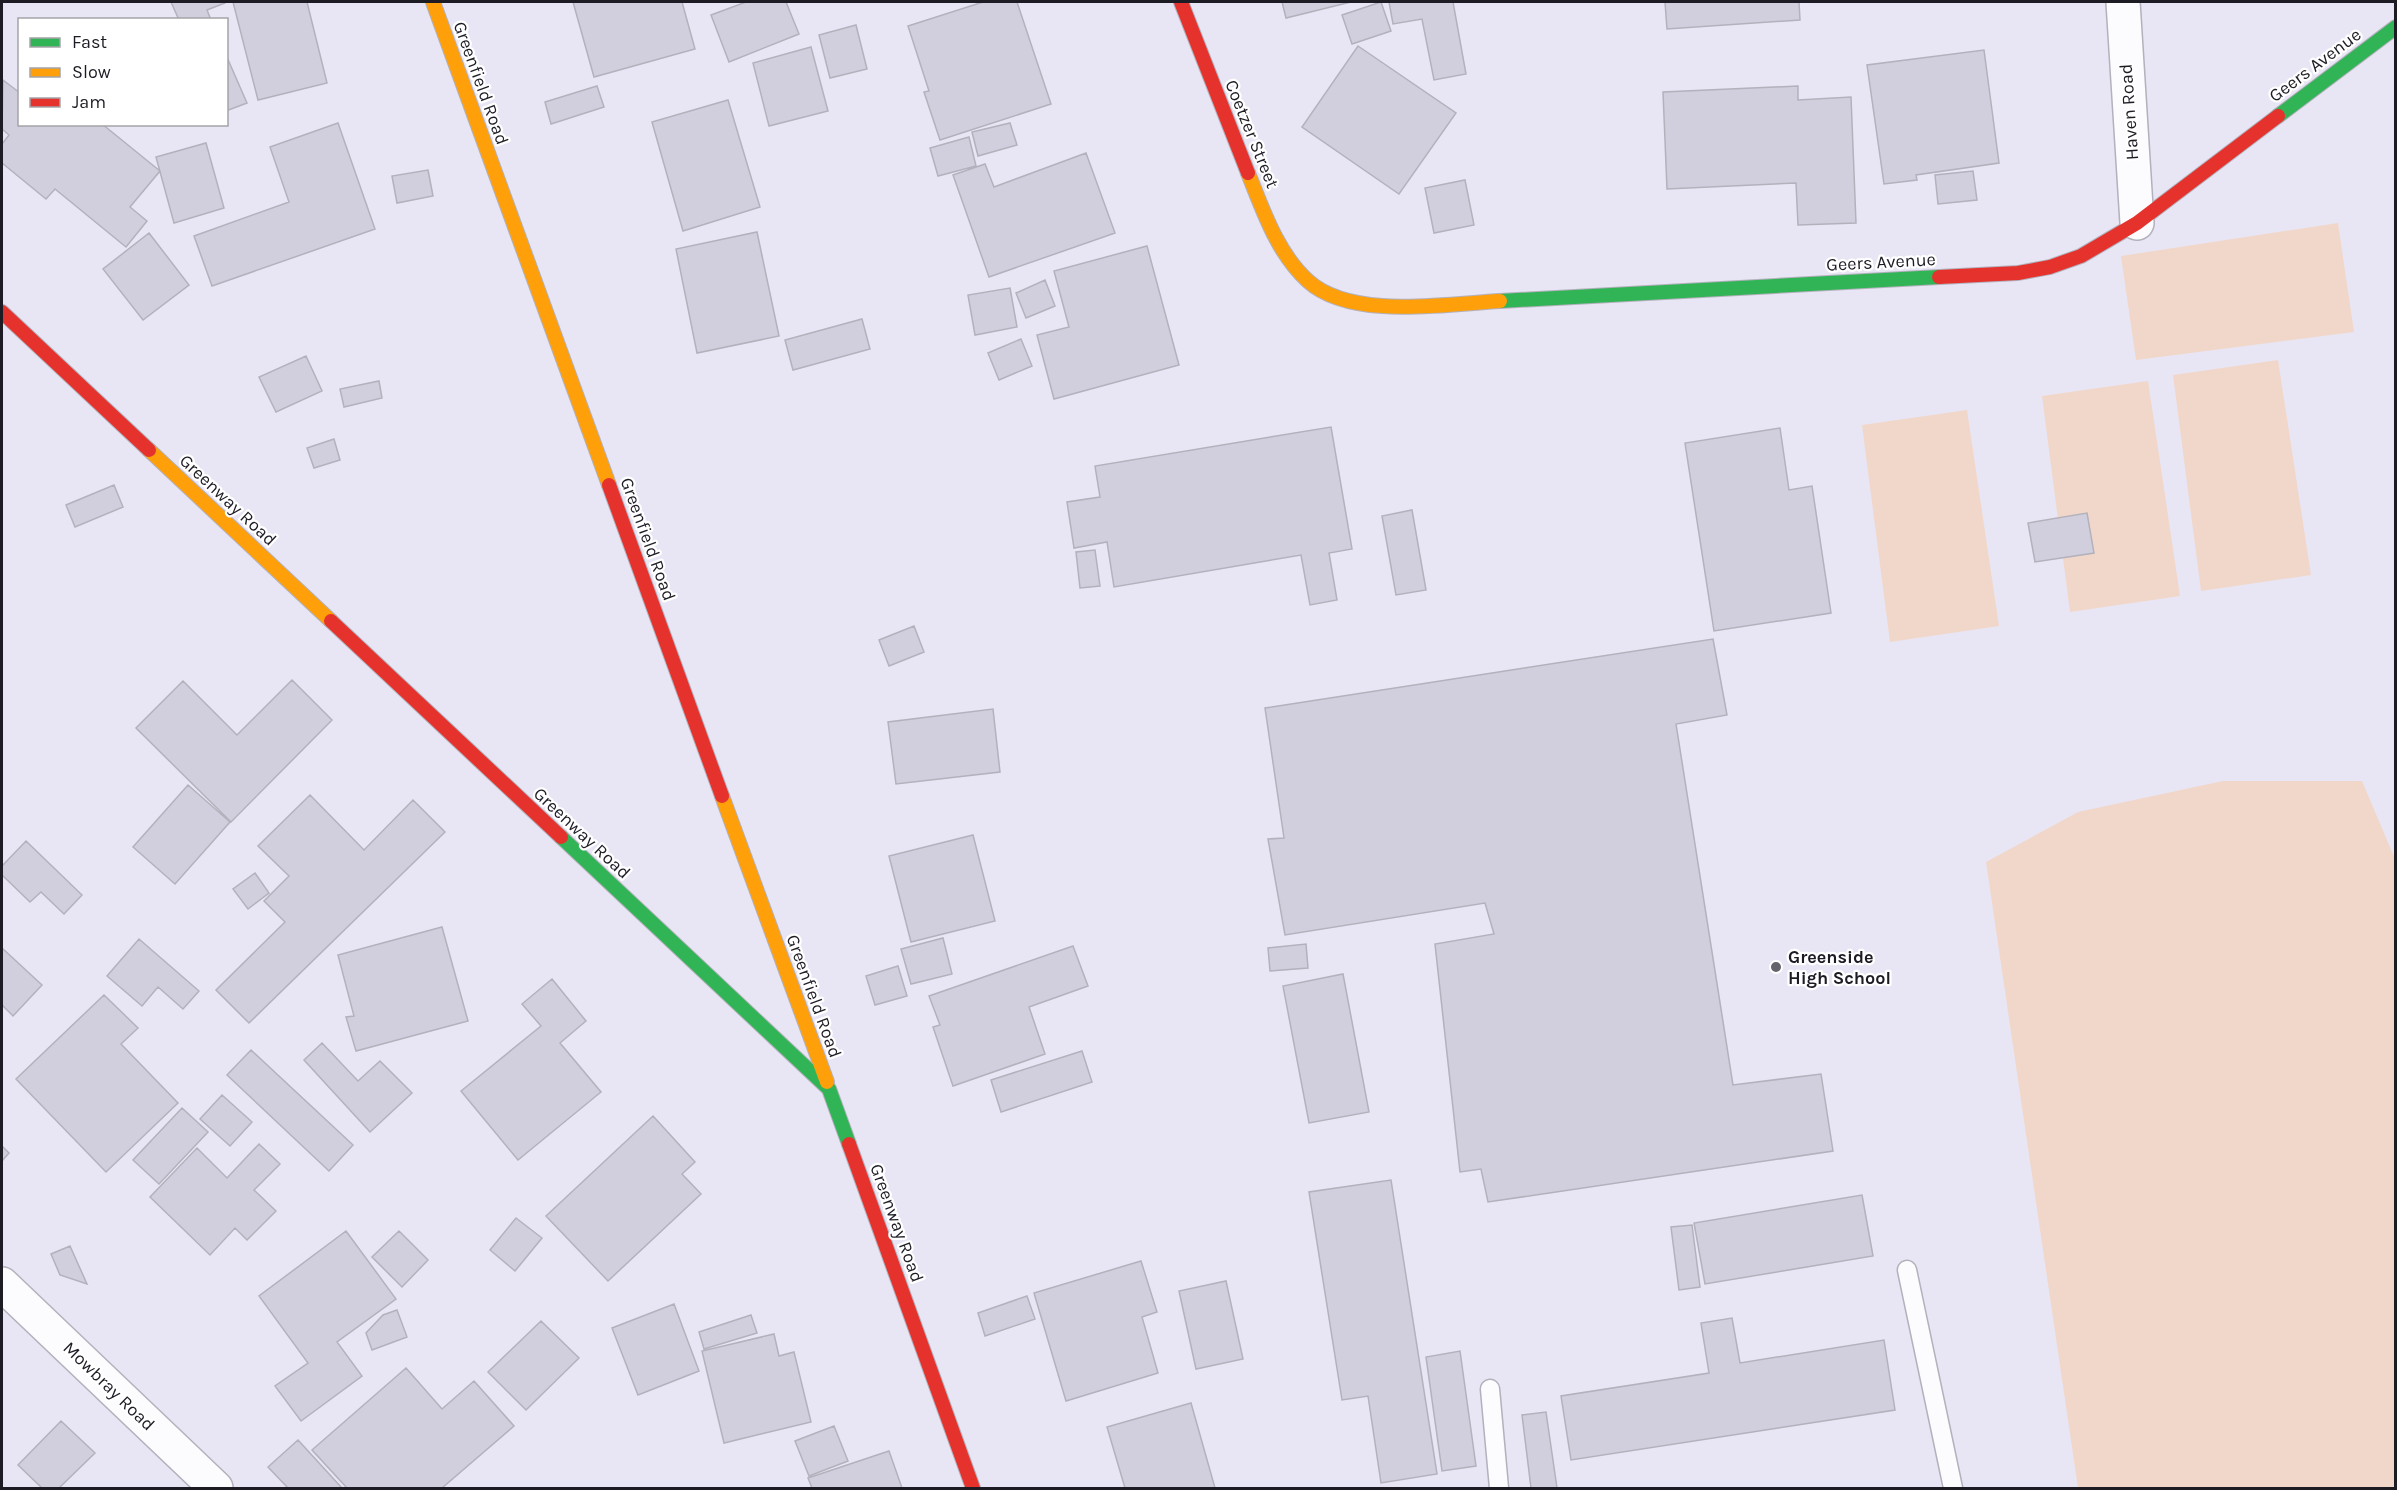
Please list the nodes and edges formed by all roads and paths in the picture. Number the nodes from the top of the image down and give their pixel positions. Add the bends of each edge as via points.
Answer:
1 (433, 2) edge
2 (1181, 2) edge
3 (2123, 2) edge
4 (2396, 27) edge
5 (2137, 223) junction
6 (1300, 274) joint
7 (2, 312) edge
8 (829, 1089) junction
9 (1907, 1270) dead end
10 (2, 1284) edge
11 (1490, 1389) dead end
12 (216, 1488) edge
13 (973, 1488) edge
14 (1499, 1488) edge
15 (1953, 1488) edge

1 - 8 street, Greenfield Road
2 - 6 street, Coetzer Street via 1258,197 1280,244
3 - 5 street, Haven Road
4 - 5 street, Geers Avenue
5 - 6 street, Geers Avenue via 2081,256 2050,267 2006,273 1387,307 1354,304 1328,295
7 - 8 street, Greenway Road
8 - 13 street, Greenway Road
9 - 15 lane
10 - 12 street, Mowbray Road
11 - 14 lane

